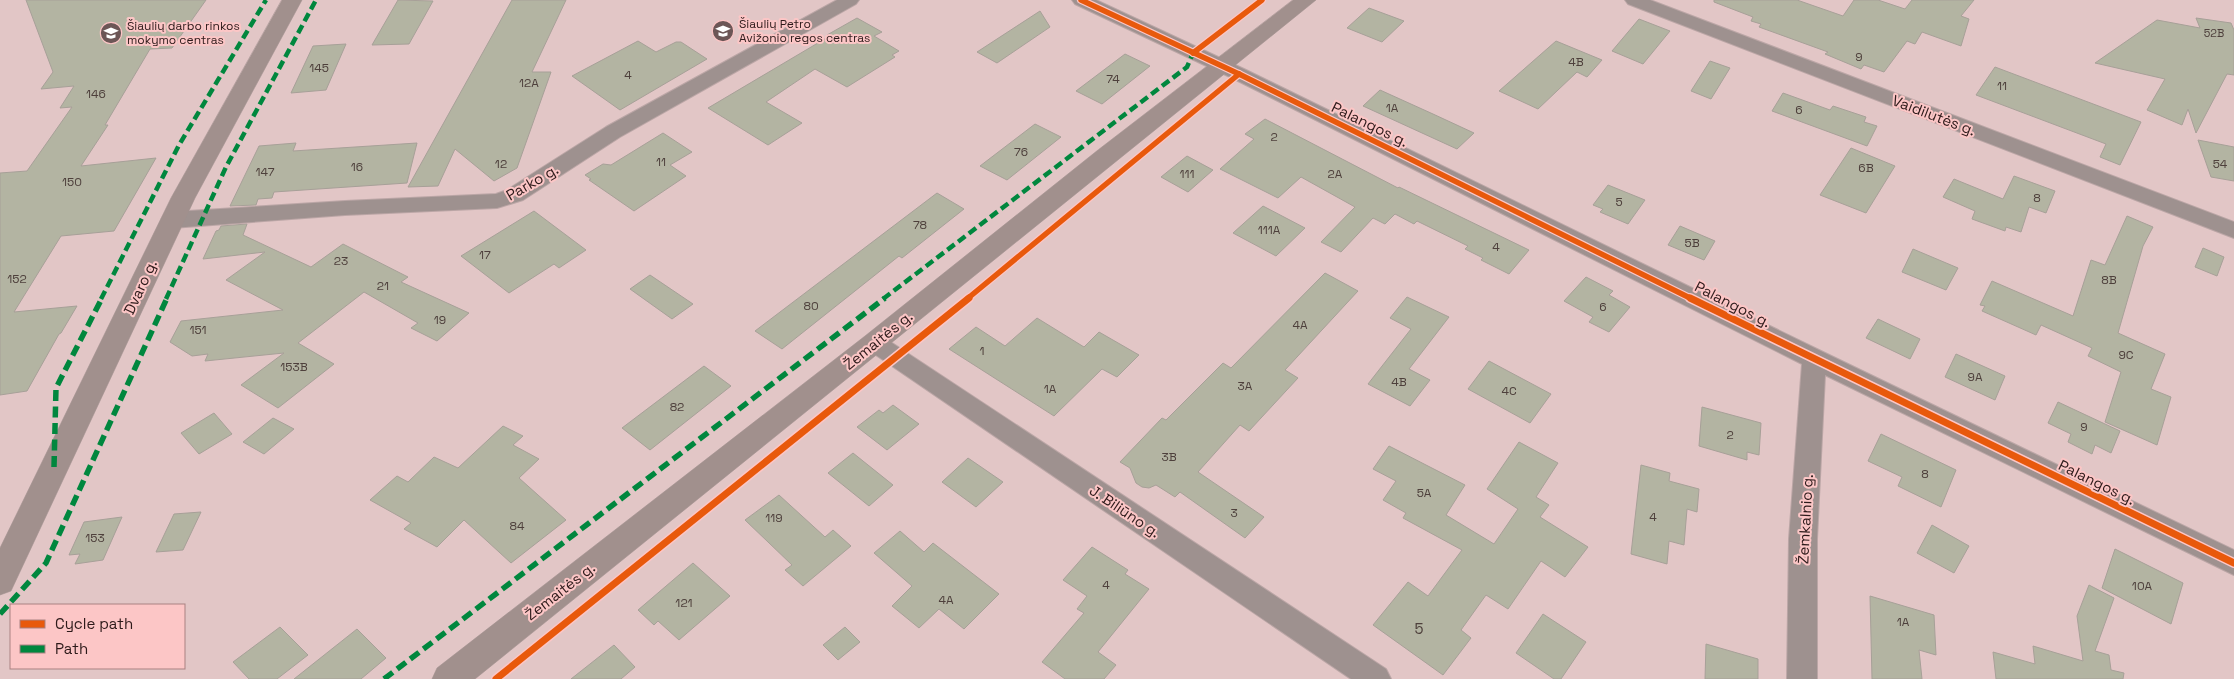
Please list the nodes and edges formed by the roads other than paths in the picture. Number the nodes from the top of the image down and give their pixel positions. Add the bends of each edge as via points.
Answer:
1 (292, 0) edge
2 (850, 0) edge
3 (1080, 0) edge
4 (1306, 0) edge
5 (1634, 0) edge
6 (1221, 66) junction
7 (172, 220) junction
8 (2234, 230) edge
9 (875, 343) junction
10 (1814, 358) junction
11 (2234, 563) edge
12 (0, 580) edge
13 (449, 679) edge
14 (1376, 679) edge
15 (1802, 679) edge

1 - 7 main road, Dvaro g.
2 - 7 street, Parko g. via 613,132 515,196 497,201
3 - 6 street, Palangos g.
4 - 6 main road, Žemaitės g.
5 - 8 street, Vaidilutės g.
6 - 9 main road, Žemaitės g.
6 - 10 street, Palangos g.
7 - 12 main road, Dvaro g.
9 - 13 main road, Žemaitės g.
9 - 14 street, J. Biliūno g.
10 - 11 street, Palangos g.
10 - 15 street, Žemkalnio g. via 1803,539

